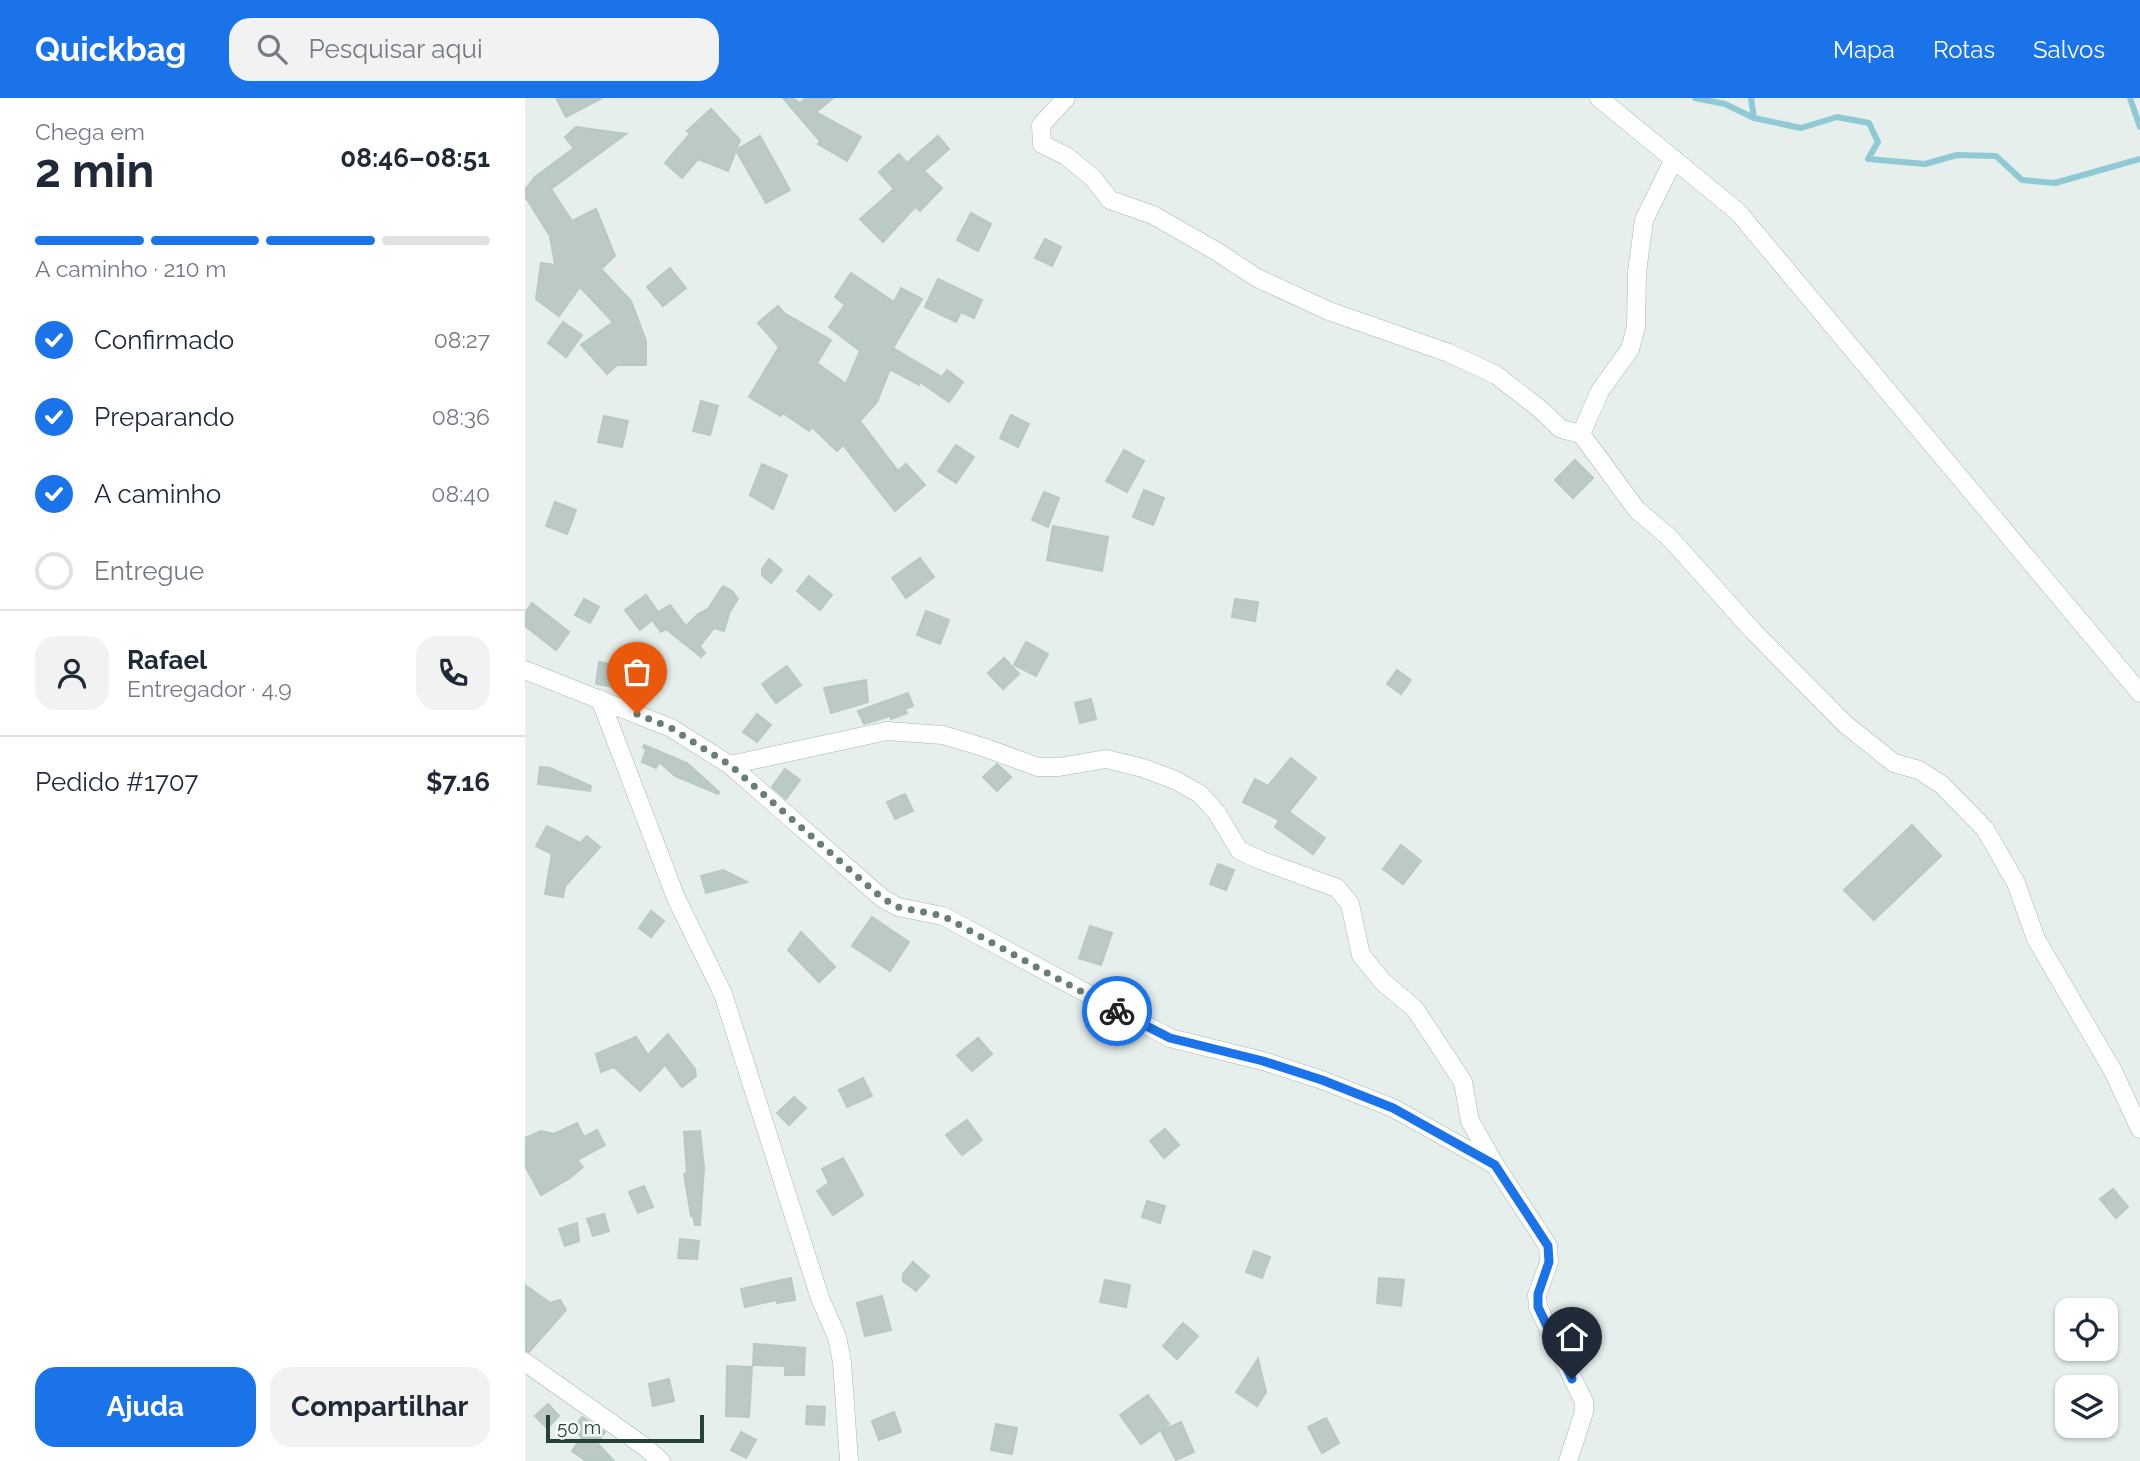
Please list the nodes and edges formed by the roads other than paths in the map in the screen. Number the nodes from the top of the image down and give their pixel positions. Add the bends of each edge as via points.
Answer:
1 (1066, 98) edge
2 (1599, 98) edge
3 (1674, 159) junction
4 (1581, 434) junction
5 (525, 670) edge
6 (2140, 693) edge
7 (600, 699) junction
8 (730, 765) junction
9 (2140, 1129) edge
10 (1495, 1165) junction
11 (525, 1362) edge
12 (661, 1461) edge
13 (849, 1461) edge
14 (1568, 1461) edge

1 - 4 street via 1041,125 1042,144 1066,156 1111,200 1153,215 1257,278 1329,311 1449,353 1496,375 1561,429
2 - 3 street
3 - 4 street via 1644,220 1636,327 1630,349 1599,391
3 - 6 street via 1738,212
4 - 9 street via 1637,510 1669,537 1753,631 1845,723 1894,763 1919,770 1942,785 1985,829 2016,883 2036,939 2113,1071
5 - 7 street
7 - 8 street via 671,728
7 - 13 street via 676,898 723,994 820,1298 837,1338
8 - 10 street via 898,907 943,916 1170,1038 1322,1080 1393,1108
8 - 10 street via 887,731 943,735 1038,768 1106,760 1175,780 1200,794 1239,849 1337,888 1350,904 1361,955 1383,982 1415,1009 1463,1082 1470,1121
10 - 14 street via 1548,1246 1549,1262 1538,1307 1584,1402
11 - 12 street

